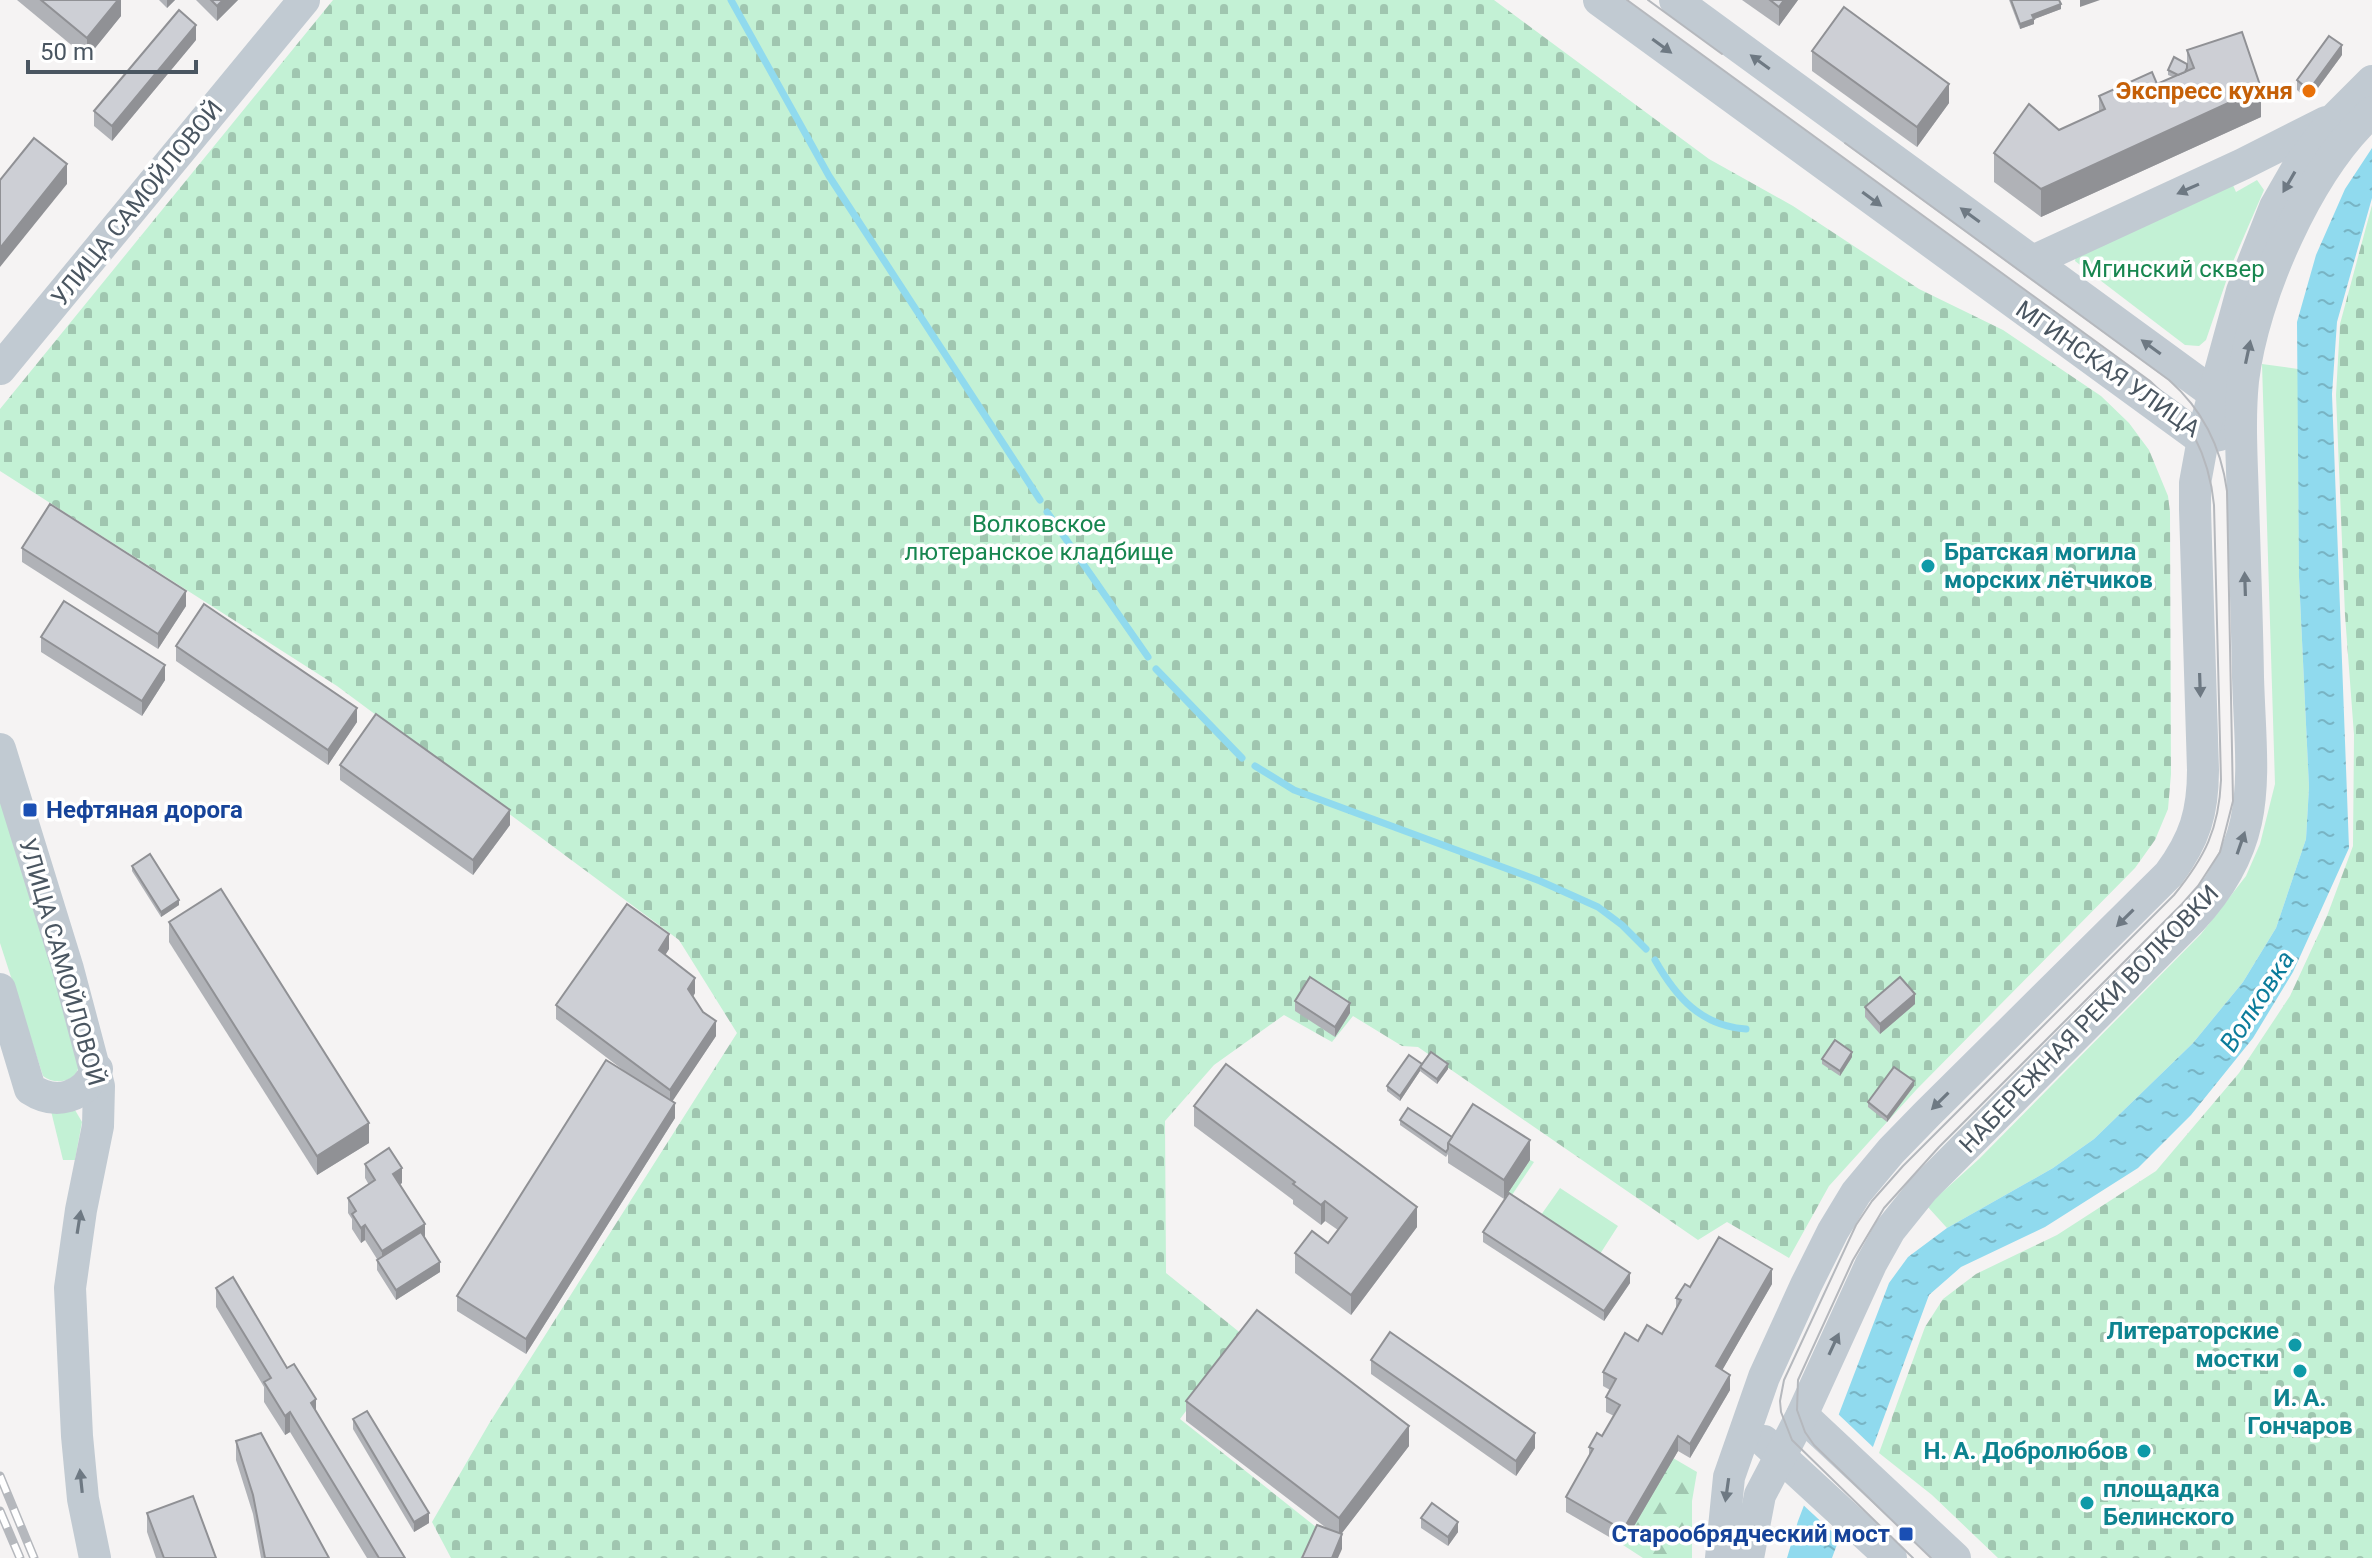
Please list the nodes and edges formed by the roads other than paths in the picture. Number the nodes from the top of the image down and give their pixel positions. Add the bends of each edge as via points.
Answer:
1 (277, 0) edge
2 (304, 0) edge
3 (1599, 0) edge
4 (1675, 0) edge
5 (2372, 81) edge
6 (2372, 112) edge
7 (2334, 119) junction
8 (2033, 261) junction
9 (0, 338) edge
10 (0, 369) edge
11 (2213, 393) junction
12 (2241, 430) junction
13 (2202, 439) junction
14 (0, 749) edge
15 (0, 989) edge
16 (97, 1069) junction
17 (1802, 1415) junction
18 (1746, 1424) junction
19 (1779, 1455) junction
20 (95, 1558) edge
21 (1721, 1558) edge
22 (1748, 1558) edge
23 (1891, 1558) edge
24 (1955, 1558) edge

1 - 9 street, УЛИЦА САМОЙЛОВОЙ
2 - 10 street, УЛИЦА САМОЙЛОВОЙ
3 -> 13 street, МГИНСКАЯ УЛИЦА
8 -> 4 street, МГИНСКАЯ УЛИЦА
5 - 7 street
12 -> 6 street, НАБЕРЕЖНАЯ РЕКИ ВОЛКОВКИ via 2252,336 2296,217 2314,184
7 -> 8 street
7 -> 11 street, НАБЕРЕЖНАЯ РЕКИ ВОЛКОВКИ via 2275,207 2242,291
11 -> 8 street, МГИНСКАЯ УЛИЦА
11 - 12 street, МГИНСКАЯ УЛИЦА
11 - 13 street, НАБЕРЕЖНАЯ РЕКИ ВОЛКОВКИ
12 - 13 street, МГИНСКАЯ УЛИЦА
17 -> 12 street, НАБЕРЕЖНАЯ РЕКИ ВОЛКОВКИ via 1871,1264 1906,1207 2191,920 2234,862 2247,823 2251,765
13 -> 18 street, НАБЕРЕЖНАЯ РЕКИ ВОЛКОВКИ via 2195,523 2203,793 2194,834 2169,874 1891,1151 1856,1193 1833,1231
14 - 16 street, УЛИЦА САМОЙЛОВОЙ
15 - 16 street via 30,1089 48,1098 68,1097 86,1087
20 -> 16 street, УЛИЦА САМОЙЛОВОЙ via 77,1436 70,1288 98,1126
17 - 19 street, НАБЕРЕЖНАЯ РЕКИ ВОЛКОВКИ
17 - 24 street
18 - 19 street
18 -> 21 street, НАБЕРЕЖНАЯ РЕКИ ВОЛКОВКИ via 1729,1477
19 - 22 street, НАБЕРЕЖНАЯ РЕКИ ВОЛКОВКИ via 1760,1495
19 - 23 street

